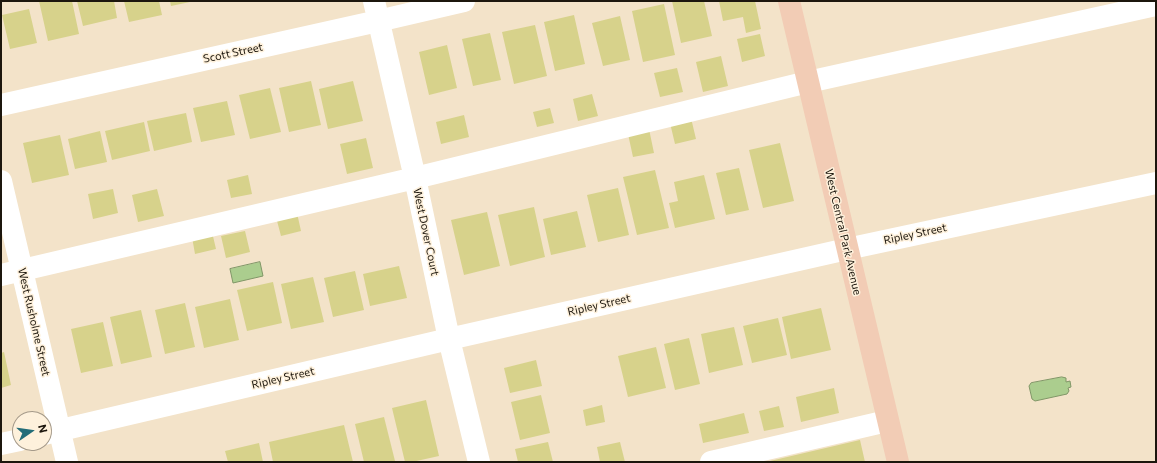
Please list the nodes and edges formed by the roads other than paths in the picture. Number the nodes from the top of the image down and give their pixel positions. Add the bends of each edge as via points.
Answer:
1 (464, 1) edge
2 (789, 1) edge
3 (1156, 6) edge
4 (376, 11) edge
5 (808, 82) junction
6 (1, 105) edge
7 (415, 178) junction
8 (1, 181) edge
9 (1156, 183) edge
10 (847, 249) junction
11 (11, 272) edge
12 (449, 339) junction
13 (46, 411) edge
14 (888, 421) junction
15 (52, 433) edge
16 (12, 442) edge
17 (1, 444) edge
18 (67, 462) edge
19 (479, 462) edge
20 (712, 462) edge
21 (898, 462) edge

1 - 4 street, Scott Street
2 - 5 main road, West Central Park Avenue
3 - 5 street
4 - 6 street, Scott Street
4 - 7 street, West Dover Court
5 - 7 street
5 - 10 main road, West Central Park Avenue
7 - 11 street
7 - 12 street, West Dover Court
8 - 11 street, West Rusholme Street
9 - 10 street, Ripley Street
10 - 12 street, Ripley Street
10 - 14 main road, West Central Park Avenue
11 - 13 street, West Rusholme Street
12 - 15 street, Ripley Street
12 - 19 street, West Dover Court
14 - 20 street
14 - 21 main road, West Central Park Avenue
15 - 18 street, West Rusholme Street
16 - 17 street

